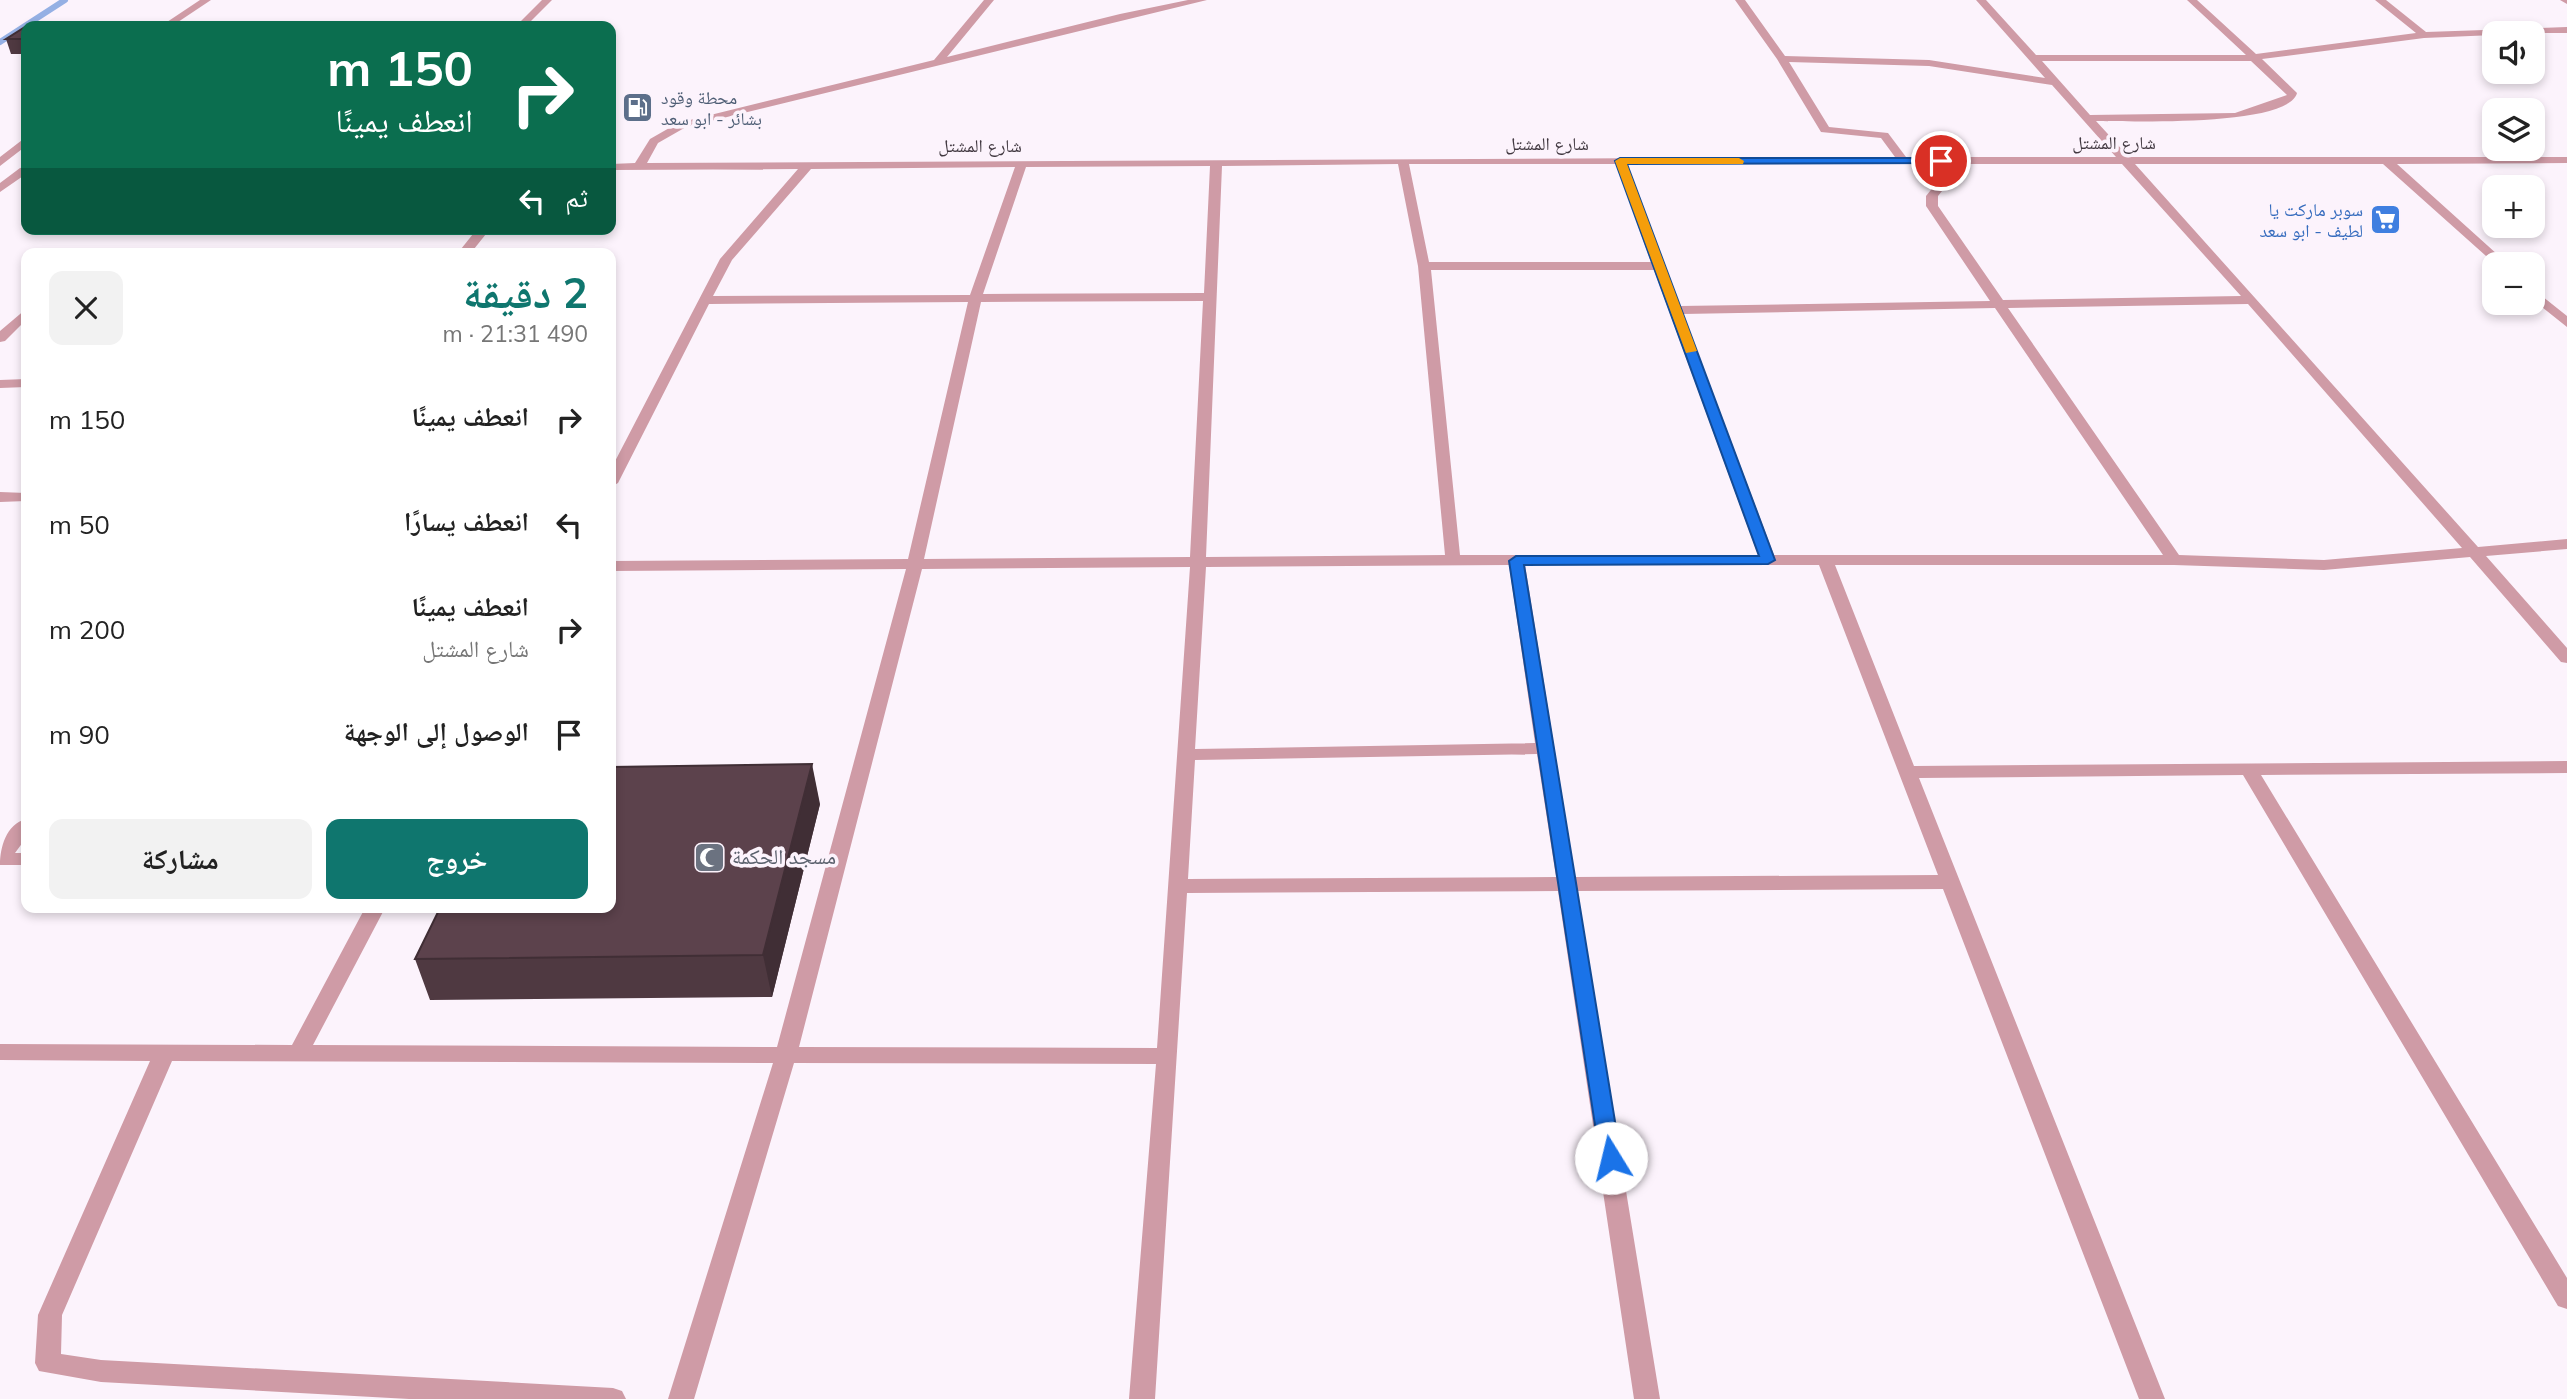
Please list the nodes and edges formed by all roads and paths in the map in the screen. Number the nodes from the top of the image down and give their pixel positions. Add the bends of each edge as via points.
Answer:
1 (206, 0) edge
2 (547, 0) edge
3 (989, 0) edge
4 (1202, 0) edge
5 (1740, 0) edge
6 (1981, 0) edge
7 (2192, 0) edge
8 (2380, 0) edge
9 (174, 21) edge
10 (526, 21) edge
11 (2567, 30) edge
12 (2424, 35) junction
13 (2032, 58) junction
14 (2257, 58) junction
15 (1782, 59) junction
16 (938, 61) junction
17 (2053, 82) junction
18 (2086, 118) junction
19 (21, 144) edge
20 (2386, 160) junction
21 (2567, 160) edge
22 (1403, 161) junction
23 (1620, 161) junction
24 (1903, 161) junction
25 (1960, 161) junction
26 (2126, 161) junction
27 (0, 163) edge
28 (1022, 163) junction
29 (1216, 163) junction
30 (808, 165) junction
31 (616, 167) edge
32 (639, 167) junction
33 (0, 170) edge
34 (21, 170) edge
35 (21, 173) edge
36 (0, 189) edge
37 (2489, 252) edge
38 (1424, 266) junction
39 (1659, 266) junction
40 (1212, 298) junction
41 (975, 299) junction
42 (704, 300) junction
43 (2249, 300) junction
44 (1997, 304) junction
45 (2545, 304) edge
46 (1675, 310) junction
47 (21, 318) edge
48 (2567, 323) edge
49 (0, 338) edge
50 (21, 383) edge
51 (0, 384) edge
52 (616, 473) edge
53 (0, 497) edge
54 (21, 497) edge
55 (2567, 544) edge
56 (2472, 552) junction
57 (1453, 560) junction
58 (1768, 560) junction
59 (1825, 560) junction
60 (2174, 560) junction
61 (1198, 561) junction
62 (1516, 561) junction
63 (915, 565) junction
64 (616, 566) edge
65 (2567, 658) edge
66 (1546, 748) junction
67 (1185, 755) junction
68 (2567, 767) edge
69 (2248, 769) junction
70 (1906, 772) junction
71 (21, 832) edge
72 (0, 859) edge
73 (21, 859) edge
74 (1950, 882) junction
75 (1567, 884) junction
76 (1178, 886) junction
77 (372, 913) edge
78 (0, 1052) edge
79 (164, 1053) junction
80 (298, 1054) junction
81 (786, 1055) junction
82 (1167, 1056) junction
83 (2567, 1299) edge
84 (571, 1398) edge
85 (613, 1399) edge
86 (681, 1399) edge
87 (1142, 1399) edge
88 (1647, 1399) edge
89 (2152, 1399) edge

1 - 9 street
2 - 10 street
3 - 16 street
4 - 16 street
5 - 15 street
6 - 13 street
7 - 14 street
8 - 12 street
11 - 12 street
12 - 14 street
13 - 14 street
13 - 17 street
14 - 18 street via 2292,93 2286,101 2236,116
15 - 17 street via 1929,62
15 - 24 street via 1825,130 1884,135
16 - 32 street via 682,125 654,141
17 - 18 street
18 - 26 street
19 - 27 street
20 - 21 street, شارع المشتل
20 - 26 street, شارع المشتل
20 - 37 street
22 - 23 street, شارع المشتل
22 - 29 street, شارع المشتل
22 - 38 street
23 - 24 street, شارع المشتل
23 - 39 street
24 - 25 street, شارع المشتل
25 - 26 street, شارع المشتل
25 - 44 street via 1932,196 1932,206
26 - 43 street
28 - 29 street, شارع المشتل
28 - 30 street, شارع المشتل
28 - 41 street
29 - 40 street
30 - 32 street, شارع المشتل
30 - 42 street via 726,259
31 - 32 street, شارع المشتل
33 - 34 street
35 - 36 street
38 - 39 street
38 - 57 street
39 - 46 street
40 - 41 street
40 - 61 street
41 - 42 street
41 - 63 street
42 - 52 street
43 - 44 street
43 - 56 street
44 - 46 street
44 - 60 street
45 - 48 street
46 - 58 street
47 - 49 street
50 - 51 street
53 - 54 street
55 - 56 street
56 - 60 street via 2324,565
56 - 65 street
57 - 61 street
57 - 62 street
58 - 59 street
58 - 62 street
59 - 60 street
59 - 70 street
61 - 63 street
61 - 67 street
62 - 66 street
63 - 64 street
63 - 81 street
66 - 67 street
66 - 75 street
67 - 76 street
68 - 69 street
69 - 70 street
69 - 83 street
70 - 74 street
71 - 72 street
72 - 73 street
74 - 75 street
74 - 89 street
75 - 76 street
75 - 88 street
76 - 82 street
77 - 80 street
78 - 79 street
79 - 80 street
79 - 84 street via 50,1315 48,1363 101,1371
80 - 81 street
81 - 82 street
81 - 86 street
82 - 87 street
84 - 85 street

